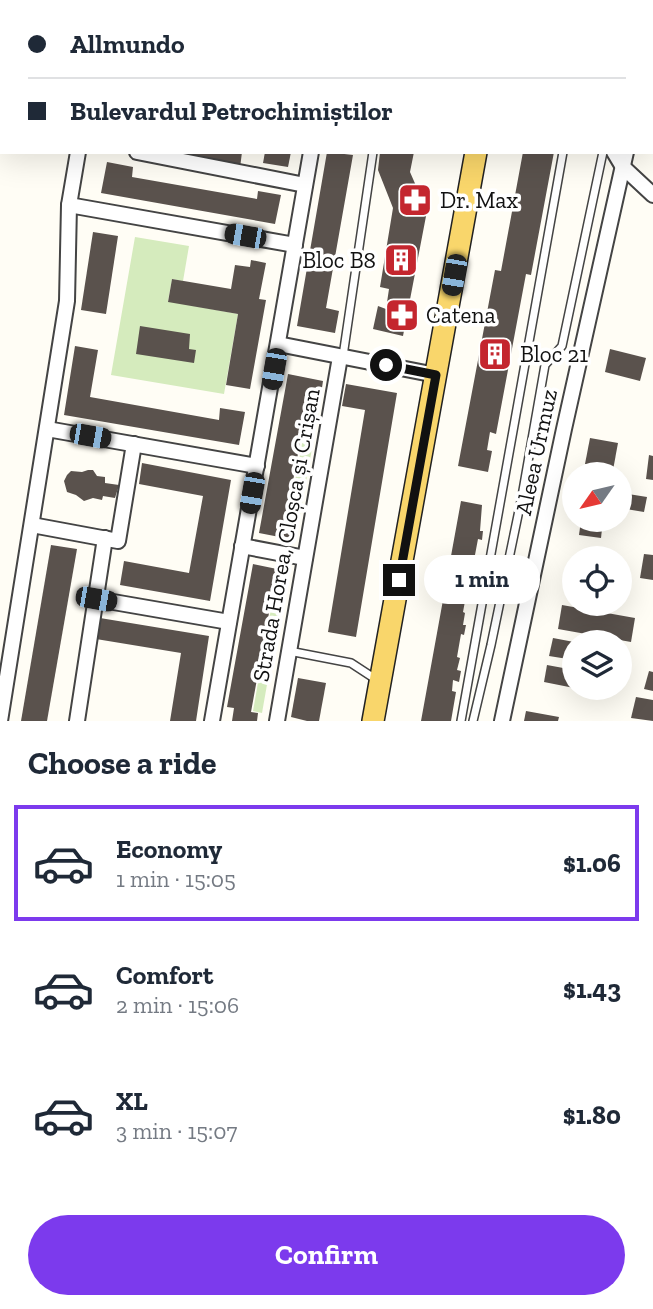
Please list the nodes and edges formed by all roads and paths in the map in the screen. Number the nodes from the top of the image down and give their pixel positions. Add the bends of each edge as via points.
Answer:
1 (78, 154) edge
2 (147, 154) edge
3 (311, 154) edge
4 (373, 154) edge
5 (476, 154) edge
6 (563, 154) edge
7 (603, 154) edge
8 (615, 154) edge
9 (626, 154) edge
10 (623, 167) junction
11 (305, 185) junction
12 (653, 195) edge
13 (69, 205) junction
14 (295, 245) junction
15 (278, 344) junction
16 (342, 357) junction
17 (436, 375) junction
18 (47, 429) junction
19 (134, 444) junction
20 (257, 466) junction
21 (32, 525) junction
22 (105, 538) junction
23 (243, 546) junction
24 (306, 558) junction
25 (96, 599) junction
26 (229, 622) junction
27 (289, 651) junction
28 (381, 682) junction
29 (0, 721) edge
30 (76, 721) edge
31 (212, 721) edge
32 (277, 721) edge
33 (373, 721) edge
34 (461, 721) edge
35 (472, 721) edge
36 (502, 721) edge

1 - 13 street
2 - 11 street
3 - 11 street, Strada Horea, Cloșca și Crișan
4 - 16 lane
5 - 17 main road
6 - 34 lane
7 - 35 lane via 562,346 545,365 514,537
8 - 10 street
9 - 10 street, Aleea Urmuz
10 - 12 street
10 - 36 street, Aleea Urmuz
11 - 14 street, Strada Horea, Cloșca și Crișan
13 - 14 street
13 - 18 street via 67,301
14 - 15 street, Strada Horea, Cloșca și Crișan
15 - 16 street
15 - 20 street, Strada Horea, Cloșca și Crișan
16 - 17 street
16 - 24 street, Strada Horea, Cloșca și Crișan
17 - 28 main road
18 - 19 street
18 - 21 street
19 - 20 street
19 - 22 street via 118,541
20 - 23 street, Strada Horea, Cloșca și Crișan
21 - 22 street
21 - 29 street
22 - 25 street
23 - 24 street
23 - 26 street, Strada Horea, Cloșca și Crișan
24 - 27 street, Strada Horea, Cloșca și Crișan
25 - 26 street, Strada Horea, Cloșca și Crișan
25 - 30 street
26 - 31 street, Strada Horea, Cloșca și Crișan
27 - 28 lane via 351,663
27 - 32 street, Strada Horea, Cloșca și Crișan
28 - 33 main road

